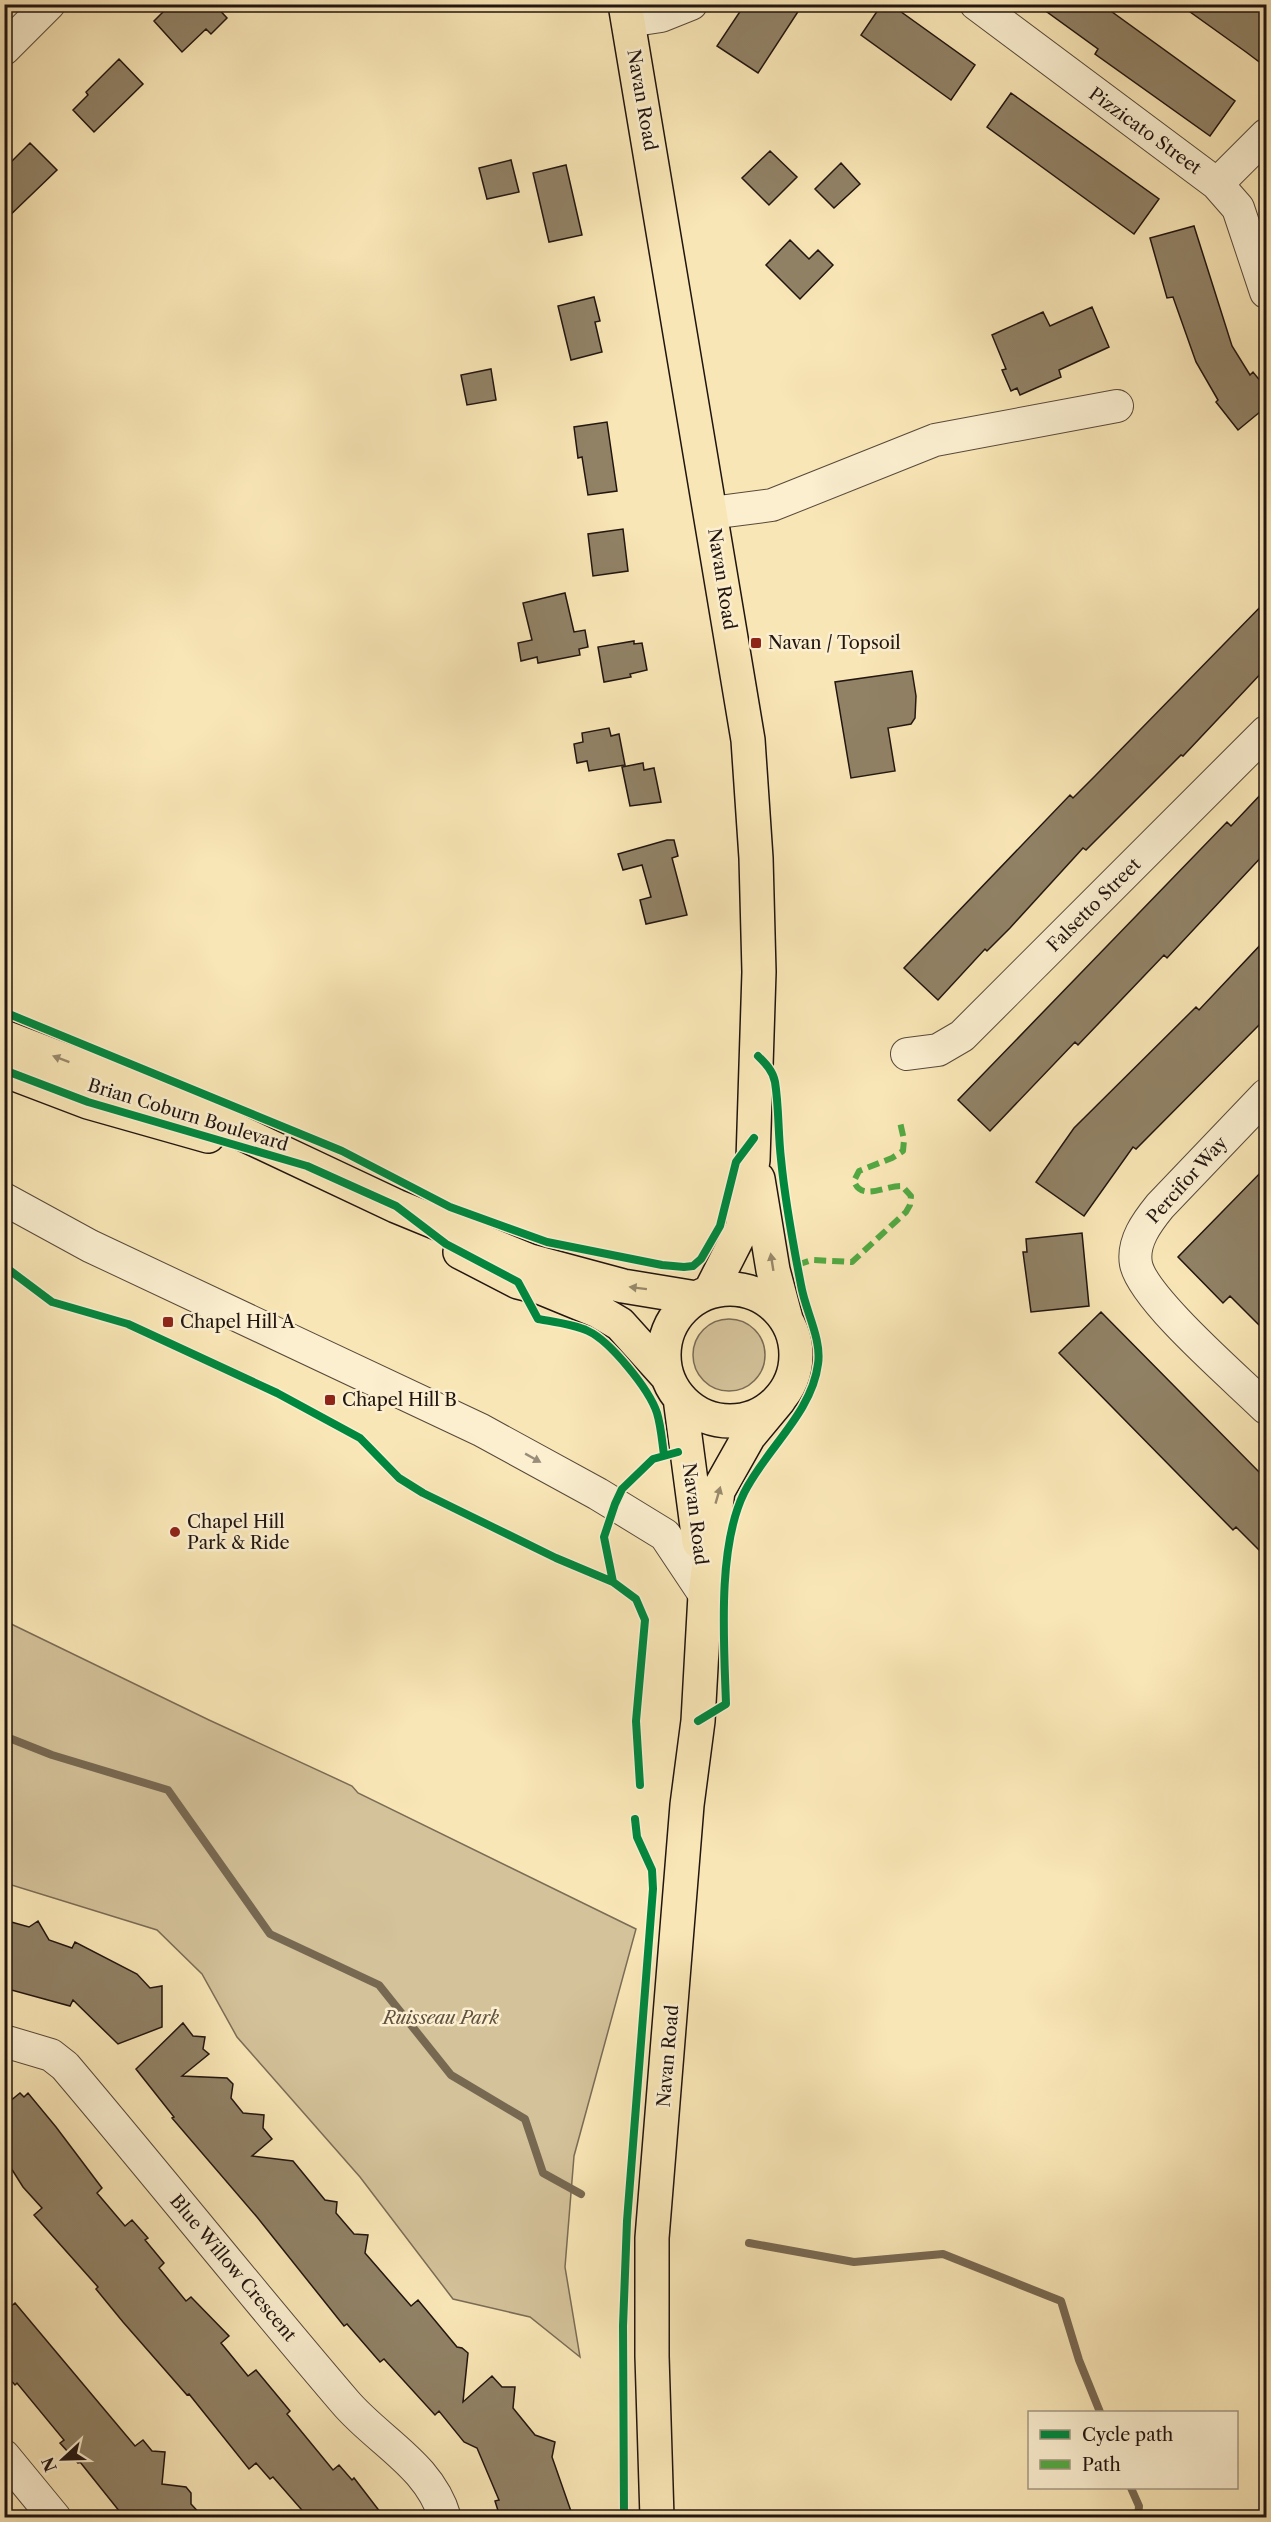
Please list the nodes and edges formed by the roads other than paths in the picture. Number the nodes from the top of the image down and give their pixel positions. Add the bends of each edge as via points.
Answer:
1 (49, 4) edge
2 (691, 4) edge
3 (976, 4) edge
4 (627, 13) edge
5 (4, 50) edge
6 (1266, 135) edge
7 (1218, 184) junction
8 (1266, 292) edge
9 (1117, 406) dead end
10 (711, 513) junction
11 (1266, 732) edge
12 (4, 1037) edge
13 (907, 1054) dead end
14 (4, 1070) edge
15 (1266, 1095) edge
16 (753, 1160) junction
17 (308, 1166) junction
18 (4, 1199) edge
19 (396, 1206) junction
20 (703, 1294) junction
21 (786, 1318) junction
22 (673, 1386) junction
23 (779, 1400) junction
24 (1266, 1408) edge
25 (705, 1595) junction
26 (4, 2041) edge
27 (4, 2456) edge
28 (55, 2517) edge
29 (445, 2517) edge
30 (657, 2517) edge

1 - 5 street
2 - 4 street via 676,12
3 - 7 street, Pizzicato Street
4 - 10 main road, Navan Road
6 - 7 street
7 - 8 street, Pizzicato Street via 1238,208
9 - 10 street via 935,440 772,505
10 - 16 main road, Navan Road via 748,740 755,846 759,982
11 - 13 street, Falsetto Street via 962,1036 938,1050
17 -> 12 main road, Brian Coburn Boulevard via 186,1107
14 - 17 main road, Brian Coburn Boulevard via 88,1102
15 - 24 street, Percifor Way via 1160,1206 1146,1224 1136,1248 1136,1265 1161,1305
16 - 20 main road, Navan Road via 742,1229
21 -> 16 main road, Navan Road
17 - 19 main road, Brian Coburn Boulevard
18 -> 25 street via 90,1246 481,1430 598,1494 665,1535
20 -> 19 main road, Brian Coburn Boulevard via 623,1286 530,1260
19 - 22 main road, Brian Coburn Boulevard via 446,1244 486,1266 518,1282 577,1300 620,1324
20 - 21 main road via 745,1290 775,1305
20 - 22 main road via 676,1314 667,1333 663,1354
21 - 23 main road via 796,1351 795,1369
22 - 23 main road via 694,1411 711,1419 748,1419
22 - 25 main road, Navan Road
25 -> 23 main road, Navan Road via 718,1491 750,1436
25 - 30 main road, Navan Road via 698,1721 687,1805 652,2238
26 - 29 street, Blue Willow Crescent via 51,2055 65,2066 347,2405 421,2473
27 - 28 street

